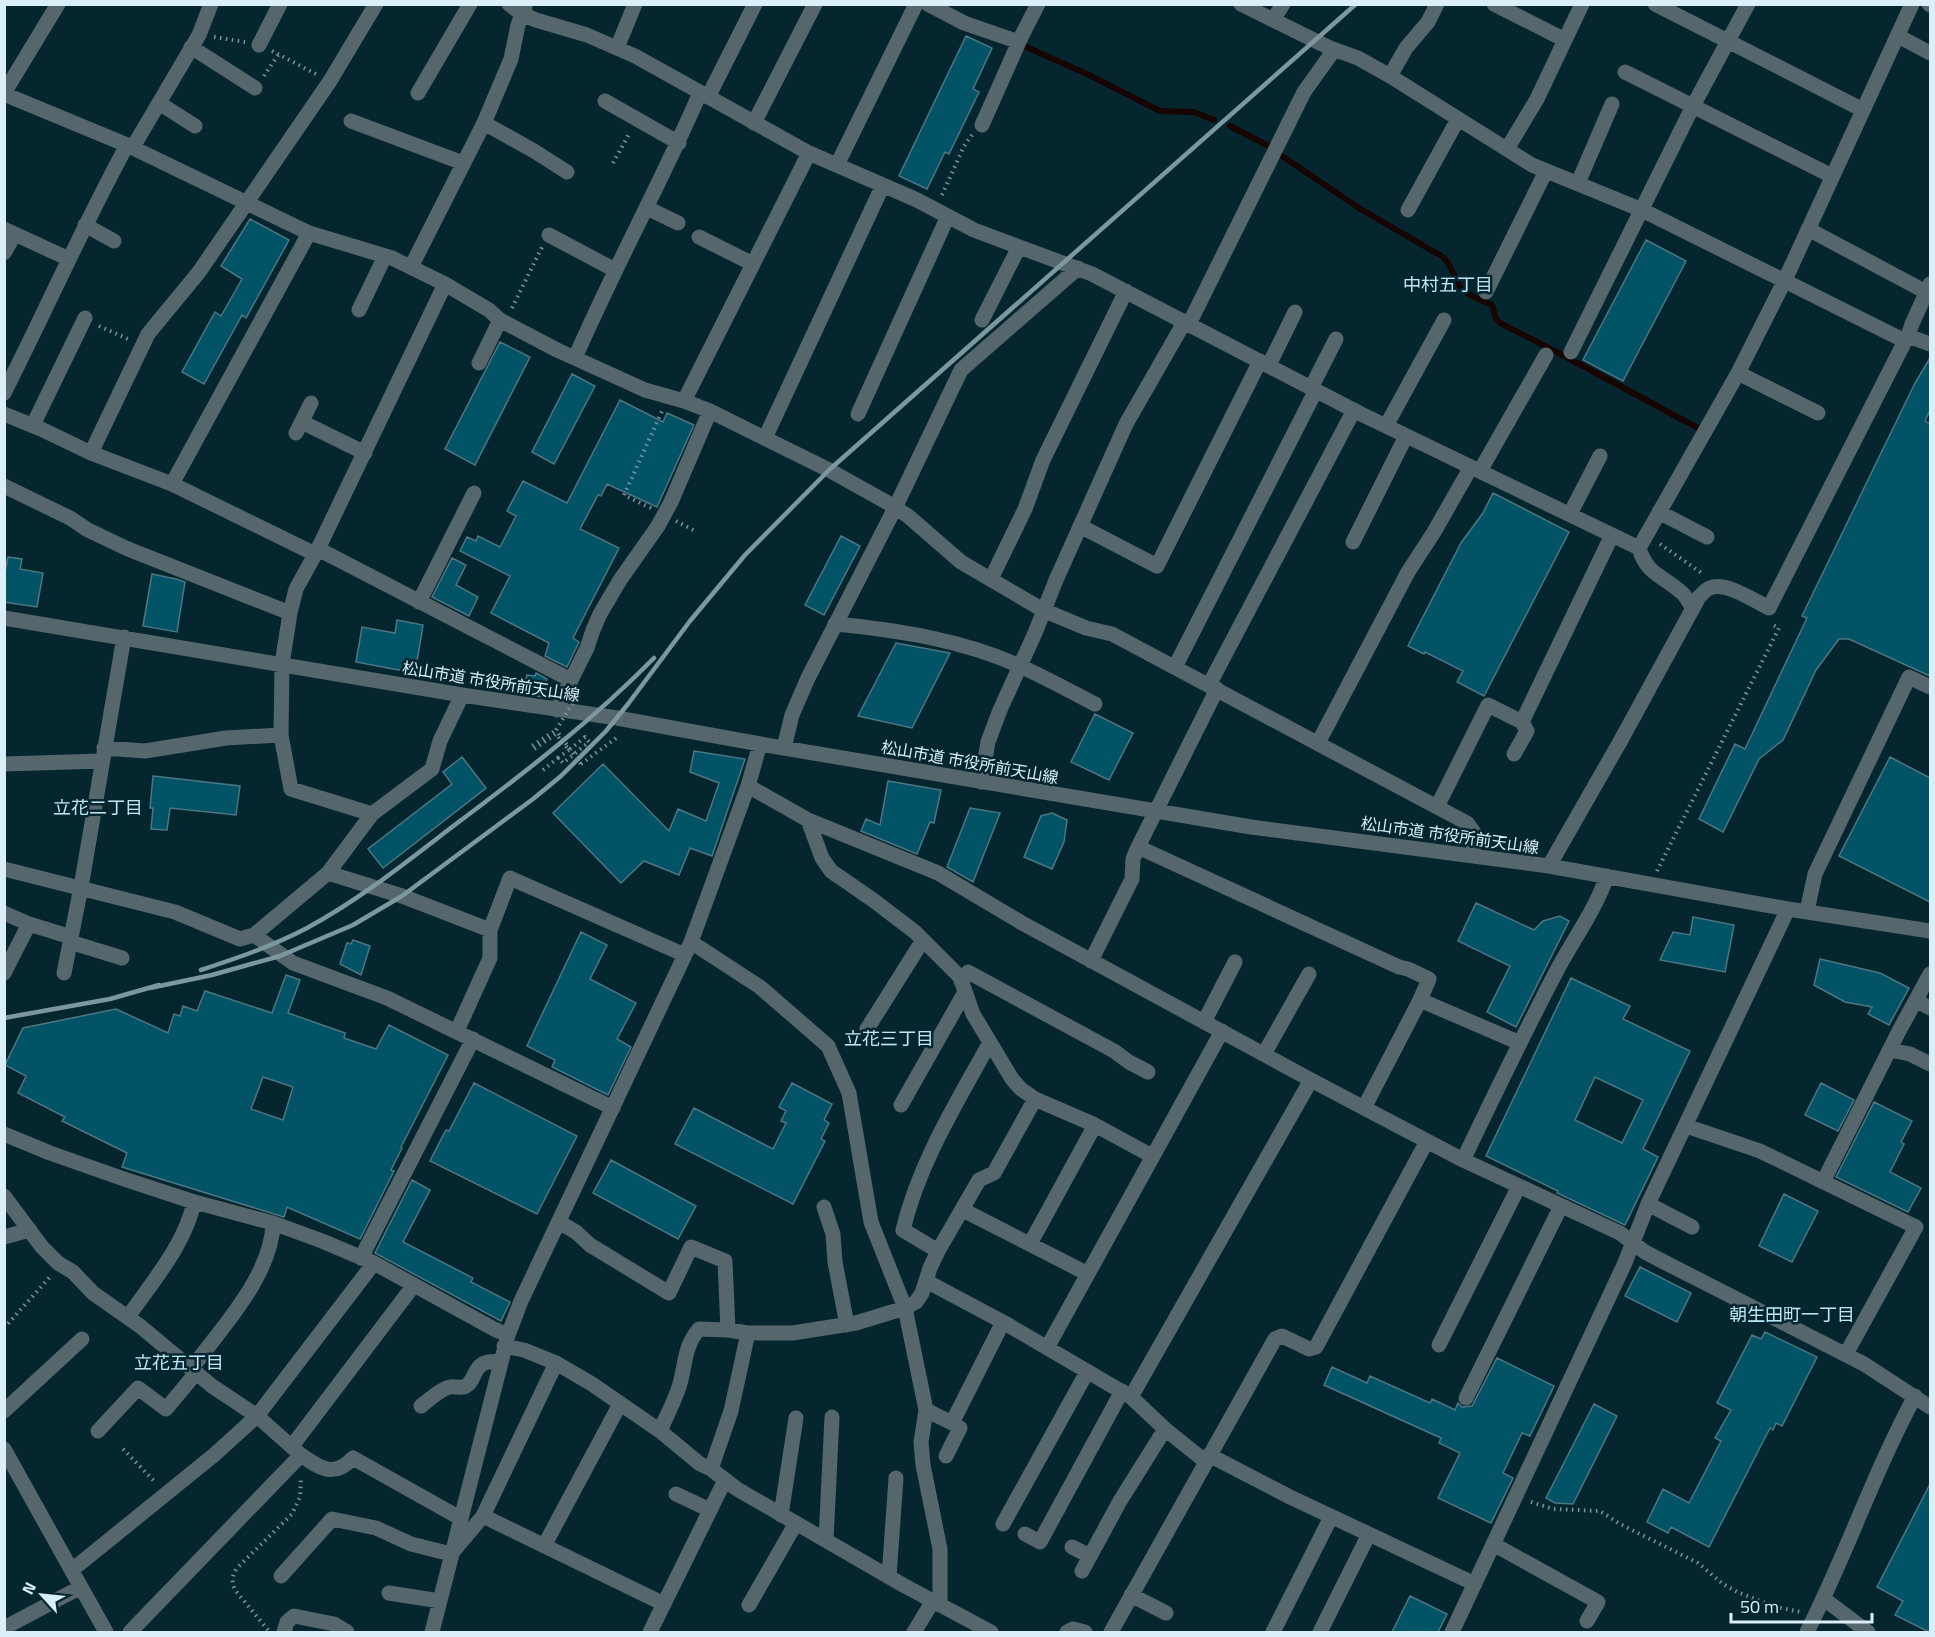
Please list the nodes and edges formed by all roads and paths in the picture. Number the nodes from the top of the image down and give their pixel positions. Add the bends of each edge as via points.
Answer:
1 (58, 4) edge
2 (211, 4) edge
3 (280, 4) edge
4 (376, 4) edge
5 (470, 4) edge
6 (509, 4) edge
7 (635, 4) edge
8 (755, 4) edge
9 (815, 4) edge
10 (916, 4) edge
11 (928, 4) edge
12 (1038, 4) edge
13 (1241, 4) edge
14 (1283, 4) edge
15 (1437, 4) edge
16 (1494, 4) edge
17 (1582, 4) edge
18 (1655, 4) edge
19 (1748, 4) edge
20 (1912, 4) edge
21 (524, 9) edge
22 (1273, 20) junction
23 (1898, 36) junction
24 (1565, 40) junction
25 (1728, 41) junction
26 (1019, 42) junction
27 (260, 45) dead end
28 (191, 47) junction
29 (617, 48) junction
30 (1334, 50) junction
31 (1930, 53) edge
32 (278, 55) dead end
33 (1625, 72) dead end
34 (1390, 76) junction
35 (255, 88) joint
36 (4, 93) edge
37 (418, 93) dead end
38 (704, 95) junction
39 (605, 101) dead end
40 (159, 103) junction
41 (1612, 104) dead end
42 (1693, 106) junction
43 (1863, 110) junction
44 (637, 119) junction
45 (1458, 119) junction
46 (351, 122) dead end
47 (484, 123) junction
48 (754, 123) junction
49 (982, 125) joint
50 (195, 126) dead end
51 (679, 143) junction
52 (130, 146) junction
53 (1507, 149) junction
54 (809, 153) junction
55 (613, 163) dead end
56 (463, 164) junction
57 (837, 165) junction
58 (1546, 171) junction
59 (567, 172) dead end
60 (1832, 177) junction
61 (1578, 183) junction
62 (883, 185) junction
63 (246, 202) junction
64 (647, 207) junction
65 (1408, 210) dead end
66 (1642, 210) junction
67 (942, 213) junction
68 (678, 224) dead end
69 (85, 225) junction
70 (1808, 229) junction
71 (10, 231) edge
72 (309, 233) junction
73 (549, 235) joint
74 (699, 237) dead end
75 (114, 241) dead end
76 (1019, 247) junction
77 (4, 253) edge
78 (385, 256) junction
79 (69, 259) junction
80 (753, 264) junction
81 (411, 267) junction
82 (1078, 268) junction
83 (615, 270) junction
84 (1784, 282) junction
85 (445, 284) junction
86 (1928, 287) edge
87 (1126, 291) junction
88 (1486, 291) dead end
89 (359, 310) dead end
90 (1295, 312) dead end
91 (85, 318) dead end
92 (982, 320) dead end
93 (1444, 320) dead end
94 (502, 321) junction
95 (1187, 322) junction
96 (1336, 339) dead end
97 (1907, 339) junction
98 (1930, 344) edge
99 (1571, 352) dead end
100 (1546, 355) dead end
101 (574, 358) junction
102 (479, 363) dead end
103 (1265, 363) junction
104 (1738, 373) junction
105 (1313, 389) junction
106 (4, 393) edge
107 (668, 397) junction
108 (684, 401) junction
109 (311, 403) dead end
110 (1354, 410) junction
111 (710, 411) junction
112 (1818, 413) dead end
113 (4, 414) edge
114 (858, 414) dead end
115 (33, 425) junction
116 (1386, 426) junction
117 (1406, 436) junction
118 (765, 438) junction
119 (91, 453) junction
120 (365, 453) junction
121 (1600, 456) dead end
122 (1475, 469) junction
123 (172, 484) junction
124 (4, 486) edge
125 (474, 493) dead end
126 (895, 508) junction
127 (1659, 512) junction
128 (664, 514) junction
129 (1570, 514) junction
130 (1080, 526) junction
131 (695, 531) dead end
132 (1648, 533) junction
133 (1612, 535) junction
134 (1707, 537) dead end
135 (1353, 542) dead end
136 (1639, 548) junction
137 (317, 552) junction
138 (991, 579) junction
139 (1710, 588) junction
140 (419, 602) junction
141 (1692, 607) junction
142 (1043, 610) junction
143 (290, 613) junction
144 (4, 618) edge
145 (1770, 623) dead end
146 (835, 624) junction
147 (124, 637) junction
148 (282, 664) junction
149 (1019, 666) junction
150 (1175, 667) junction
151 (575, 687) junction
152 (1213, 687) junction
153 (1930, 687) edge
154 (462, 695) junction
155 (1095, 704) dead end
156 (557, 710) junction
157 (1522, 722) junction
158 (556, 730) junction
159 (623, 733) dead end
160 (281, 735) junction
161 (1318, 743) junction
162 (760, 744) junction
163 (784, 748) junction
164 (569, 750) junction
165 (103, 754) junction
166 (1514, 754) dead end
167 (558, 758) junction
168 (4, 764) edge
169 (543, 770) dead end
170 (981, 782) junction
171 (748, 786) junction
172 (1437, 807) junction
173 (1157, 811) junction
174 (372, 814) junction
175 (807, 820) junction
176 (1138, 847) junction
177 (1473, 855) junction
178 (1550, 866) junction
179 (4, 869) edge
180 (328, 873) junction
181 (1607, 876) junction
182 (1650, 884) junction
183 (81, 887) junction
184 (1788, 909) junction
185 (1807, 911) junction
186 (4, 913) edge
187 (29, 924) junction
188 (490, 930) junction
189 (1930, 931) edge
190 (254, 935) junction
191 (71, 940) junction
192 (923, 940) junction
193 (688, 948) junction
194 (122, 958) dead end
195 (1091, 961) junction
196 (1235, 962) dead end
197 (4, 973) edge
198 (64, 973) dead end
199 (1309, 974) dead end
200 (1930, 974) edge
201 (963, 987) junction
202 (1420, 1000) junction
203 (1924, 1005) edge
204 (1204, 1022) junction
205 (867, 1029) dead end
206 (457, 1031) junction
207 (1222, 1031) junction
208 (473, 1039) junction
209 (1520, 1042) junction
210 (989, 1044) junction
211 (1890, 1050) junction
212 (1264, 1054) junction
213 (1930, 1064) edge
214 (1148, 1072) dead end
215 (1311, 1080) junction
216 (1035, 1099) junction
217 (901, 1105) dead end
218 (613, 1108) junction
219 (1364, 1108) junction
220 (1095, 1125) junction
221 (1686, 1126) junction
222 (4, 1134) edge
223 (1427, 1141) junction
224 (1152, 1156) junction
225 (1462, 1160) junction
226 (1823, 1182) junction
227 (1519, 1186) junction
228 (6, 1202) edge
229 (194, 1202) junction
230 (1648, 1204) junction
231 (1560, 1206) junction
232 (824, 1207) dead end
233 (963, 1210) junction
234 (559, 1222) junction
235 (273, 1223) junction
236 (1692, 1227) dead end
237 (30, 1230) junction
238 (4, 1237) edge
239 (1633, 1242) junction
240 (1030, 1244) junction
241 (938, 1251) junction
242 (367, 1261) junction
243 (61, 1265) junction
244 (1088, 1274) junction
245 (926, 1281) junction
246 (414, 1285) junction
247 (905, 1308) junction
248 (128, 1317) junction
249 (1003, 1322) junction
250 (847, 1325) junction
251 (4, 1328) edge
252 (728, 1330) junction
253 (748, 1333) junction
254 (82, 1340) dead end
255 (506, 1340) junction
256 (1439, 1345) dead end
257 (1047, 1348) junction
258 (1846, 1354) junction
259 (501, 1362) junction
260 (556, 1363) junction
261 (193, 1371) junction
262 (1087, 1372) junction
263 (1127, 1394) junction
264 (1915, 1396) junction
265 (1466, 1398) dead end
266 (620, 1404) junction
267 (421, 1406) dead end
268 (1930, 1407) edge
269 (926, 1410) junction
270 (4, 1411) edge
271 (257, 1416) junction
272 (832, 1417) dead end
273 (796, 1418) dead end
274 (960, 1428) junction
275 (1165, 1430) junction
276 (98, 1431) dead end
277 (660, 1431) junction
278 (123, 1449) dead end
279 (297, 1450) junction
280 (946, 1456) dead end
281 (1208, 1459) junction
282 (7, 1460) edge
283 (711, 1469) junction
284 (896, 1478) dead end
285 (725, 1480) junction
286 (166, 1494) junction
287 (676, 1494) dead end
288 (1517, 1494) junction
289 (710, 1510) junction
290 (782, 1515) junction
291 (483, 1516) junction
292 (1332, 1516) junction
293 (460, 1518) junction
294 (796, 1523) junction
295 (1003, 1524) dead end
296 (1025, 1534) dead end
297 (1369, 1534) junction
298 (826, 1540) junction
299 (1493, 1544) junction
300 (544, 1546) junction
301 (1072, 1547) dead end
302 (451, 1554) junction
303 (1090, 1556) junction
304 (72, 1570) junction
305 (1082, 1571) dead end
306 (281, 1576) dead end
307 (890, 1577) junction
308 (1475, 1584) junction
309 (81, 1587) junction
310 (389, 1593) dead end
311 (1131, 1596) junction
312 (1824, 1599) junction
313 (440, 1601) junction
314 (936, 1603) junction
315 (664, 1604) junction
316 (749, 1605) dead end
317 (1166, 1613) dead end
318 (1816, 1615) junction
319 (1587, 1622) dead end
320 (4, 1628) edge
321 (106, 1632) edge
322 (130, 1632) edge
323 (270, 1632) edge
324 (284, 1632) edge
325 (347, 1632) edge
326 (432, 1632) edge
327 (650, 1632) edge
328 (914, 1632) edge
329 (992, 1632) edge
330 (1067, 1632) edge
331 (1085, 1632) edge
332 (1111, 1632) edge
333 (1273, 1632) edge
334 (1320, 1632) edge
335 (1452, 1632) edge
336 (1807, 1632) edge
337 (1868, 1632) edge

1 - 36 street
2 - 28 street
3 - 27 street
4 - 63 street via 330,81
5 - 37 street
6 - 21 street
7 - 29 street
8 - 38 street
9 - 48 street
10 - 57 street
11 - 26 street via 964,23
12 - 26 street
13 - 22 street
14 - 22 street
15 - 34 street
16 - 24 street
17 - 24 street
18 - 25 street
19 - 25 street
20 - 23 street
21 - 29 street via 536,20
21 - 47 street via 511,59
22 - 30 street
23 - 31 street
23 - 43 street
24 - 53 street
25 - 42 street
25 - 43 street
26 - 49 street
28 - 35 street
28 - 40 street
29 - 38 street
30 - 34 street
30 - 95 street via 1304,92
32 - 35 path
33 - 42 street
34 - 45 street
36 - 52 street
38 - 48 street
38 - 51 street
39 - 44 street
40 - 50 street
40 - 52 street
41 - 61 street
42 - 60 street
42 - 66 street
43 - 60 street
44 - 51 street
44 - 55 path
45 - 53 street
45 - 65 street
46 - 56 street
47 - 56 street
47 - 59 street
48 - 54 street
49 - 67 path via 964,146
51 - 64 street
52 - 63 street
52 - 69 street
53 - 58 street
54 - 57 street
54 - 80 street
56 - 81 street
57 - 62 street
58 - 61 street
58 - 88 street
60 - 70 street
61 - 66 street
62 - 67 street
62 - 118 street
63 - 72 street
63 - 119 street via 200,272 148,334
64 - 68 street
64 - 83 street
66 - 84 street
66 - 99 street
67 - 76 street
67 - 114 street
69 - 75 street
69 - 79 street
70 - 84 street
70 - 86 street
71 - 77 street
71 - 79 street
72 - 78 street
72 - 123 street
73 - 83 street
73 - 94 path
74 - 80 street
76 - 82 street
76 - 92 street
78 - 81 street
78 - 89 street
79 - 106 street
80 - 108 street
81 - 85 street
82 - 87 street
82 - 126 street via 961,370
83 - 101 street
84 - 97 street
84 - 104 street
85 - 94 street
85 - 120 street
86 - 97 street
87 - 95 street
87 - 138 street via 1051,442 1025,509
90 - 103 street
91 - 115 street
93 - 116 street
94 - 101 street
94 - 102 street
95 - 103 street
95 - 130 street via 1126,424
96 - 105 street
97 - 98 street
97 - 139 street via 1769,608 1728,588
100 - 122 street
101 - 107 street
103 - 105 street
103 - 130 street via 1157,566
104 - 112 street
104 - 127 street
105 - 110 street
105 - 150 street
107 - 108 street
107 - 128 path via 624,495
108 - 111 street
109 - 120 street via 299,428
110 - 116 street
110 - 152 street
111 - 118 street
111 - 128 street
113 - 115 street
115 - 119 street
116 - 117 street
117 - 122 street
117 - 135 street
118 - 126 street
119 - 123 street
120 - 137 street
121 - 129 street
122 - 129 street
122 - 161 street via 1408,572
123 - 137 street
124 - 143 street via 128,549
125 - 140 street
126 - 138 street via 961,562
126 - 146 street
127 - 132 street
127 - 134 street
128 - 131 path
128 - 151 street via 600,614
129 - 133 street
130 - 142 street
132 - 136 street
132 - 139 path via 1700,571
133 - 136 street
133 - 157 street
136 - 141 street via 1643,561 1683,593
137 - 140 street
137 - 143 street via 296,589
138 - 142 street
139 - 141 street
140 - 151 street
141 - 178 street
142 - 149 street
142 - 150 street via 1112,634
143 - 148 street
144 - 147 street, 松山市道 市役所前天山線
145 - 182 path via 1779,628
146 - 149 street via 913,634
146 - 163 street via 792,715
147 - 148 street, 松山市道 市役所前天山線
147 - 165 street
148 - 154 street, 松山市道 市役所前天山線
148 - 160 street
149 - 155 street
149 - 170 street via 988,742
150 - 152 street
151 - 156 street
151 - 158 path, bridge
152 - 161 street
152 - 173 street
153 - 185 street via 1909,677 1815,874
154 - 156 street, 松山市道 市役所前天山線
154 - 174 street via 440,741 432,769
156 - 162 street, 松山市道 市役所前天山線
157 - 166 street via 1527,731
157 - 172 street via 1488,705
158 - 159 path, bridge via 581,765
158 - 164 path via 532,746 534,749 556,734
160 - 165 street
160 - 174 street via 291,789
161 - 172 street
162 - 163 street, 松山市道 市役所前天山線
162 - 171 street
163 - 170 street, 松山市道 市役所前天山線
164 - 167 path
164 - 167 path via 585,736 590,742 563,764
165 - 168 street
165 - 183 street
167 - 169 path
170 - 173 street, 松山市道 市役所前天山線
171 - 175 street
171 - 193 street
172 - 177 street via 1467,823 1475,834
173 - 176 street
173 - 177 street, 松山市道 市役所前天山線
174 - 180 street
175 - 192 street via 831,871
175 - 195 street via 938,873
176 - 195 street via 1132,879
176 - 202 street via 1429,979
177 - 178 street, 松山市道 市役所前天山線
178 - 181 street, 松山市道 市役所前天山線
179 - 183 street
180 - 188 street
180 - 190 street
181 - 182 street, 松山市道 市役所前天山線
181 - 209 street
182 - 184 street, 松山市道 市役所前天山線
183 - 190 street via 175,912 240,939
183 - 191 street
184 - 185 street, 松山市道 市役所前天山線
184 - 221 street
185 - 189 street, 松山市道 市役所前天山線
186 - 187 street
187 - 191 street
187 - 197 street
188 - 193 street via 510,878
188 - 206 street via 490,958
190 - 206 street via 292,963 387,998
191 - 194 street
191 - 198 street
192 - 201 street via 960,977
192 - 205 street
193 - 218 street
193 - 247 street via 760,987 828,1046 849,1093 871,1222
195 - 204 street
196 - 204 street
199 - 212 street
200 - 203 street
201 - 210 street via 972,1014
201 - 214 street via 968,972
201 - 217 street
202 - 209 street
202 - 219 street
203 - 211 street
204 - 207 street
206 - 208 street
207 - 212 street
207 - 224 street
208 - 218 street
208 - 242 street
209 - 225 street
210 - 216 street via 1012,1079
210 - 241 street via 934,1144 910,1201 903,1230
211 - 213 street
211 - 226 street
212 - 215 street
215 - 219 street
215 - 263 street
216 - 220 street
216 - 233 street via 994,1173 979,1179
218 - 234 street
219 - 223 street
220 - 224 street
220 - 240 street
221 - 226 street via 1760,1151
221 - 230 street
222 - 229 street
223 - 225 street
223 - 281 street via 1316,1347 1309,1349 1282,1336 1275,1339
224 - 244 street
225 - 227 street
226 - 258 street via 1916,1227
227 - 231 street
227 - 256 street
228 - 237 street
229 - 235 street
229 - 248 street via 177,1245
230 - 236 street
230 - 239 street
231 - 239 street
231 - 265 street
232 - 250 street via 833,1234
233 - 240 street
233 - 241 street
234 - 252 street via 669,1293 692,1247 725,1262
234 - 255 street
235 - 242 street
235 - 261 street via 273,1236 257,1274
237 - 238 street
237 - 243 street
239 - 258 street via 1664,1262
239 - 288 street
240 - 244 street
241 - 245 street
242 - 246 street
242 - 271 street
243 - 248 street
243 - 251 path
244 - 257 street
245 - 247 street via 916,1302
245 - 249 street
246 - 255 street via 494,1329
246 - 279 street
247 - 250 street
247 - 269 street
248 - 261 street
249 - 257 street
249 - 274 street
250 - 253 street via 793,1333
252 - 253 street
252 - 277 street via 699,1329 693,1336 685,1353 679,1386
253 - 283 street via 731,1411
254 - 270 street
255 - 259 street
255 - 260 street
257 - 262 street
258 - 264 street
259 - 267 street via 489,1360 474,1372 468,1384 437,1393
259 - 293 street
260 - 266 street
260 - 291 street
261 - 271 street
261 - 276 street via 166,1409 138,1388
262 - 263 street
262 - 295 street
263 - 275 street
263 - 296 street via 1040,1542
264 - 268 street
264 - 312 street
266 - 277 street
266 - 300 street
269 - 274 street
269 - 314 street via 921,1442 923,1465 940,1549
271 - 279 street
271 - 286 street
272 - 298 street
273 - 290 street
274 - 280 street
275 - 281 street
275 - 303 street
277 - 283 street
278 - 286 path
279 - 293 street via 329,1470 345,1467 353,1458
279 - 322 street
279 - 323 path via 300,1497 292,1514 237,1568 231,1582
281 - 292 street
281 - 311 street
282 - 304 street
283 - 285 street
284 - 307 street
285 - 289 street
285 - 290 street
286 - 304 street
287 - 289 street
288 - 299 street
288 - 318 path via 1552,1509 1600,1511 1698,1563 1737,1592 1776,1607
289 - 315 street
290 - 294 street
291 - 300 street
291 - 302 street
292 - 297 street
292 - 333 street
293 - 302 street
294 - 298 street
294 - 316 street
297 - 308 street
297 - 334 street
298 - 307 street
299 - 308 street
299 - 319 street via 1598,1602
300 - 315 street
301 - 303 street
302 - 306 street via 411,1544 376,1528 332,1519
302 - 313 street
303 - 305 street
304 - 309 street
307 - 314 street
308 - 335 street
309 - 320 street
309 - 321 street
310 - 313 street
311 - 317 street
311 - 332 street
312 - 318 street
312 - 337 street
313 - 326 street
314 - 328 street
314 - 329 street
315 - 327 street
318 - 336 street
324 - 325 street via 294,1616 334,1624
330 - 331 street

